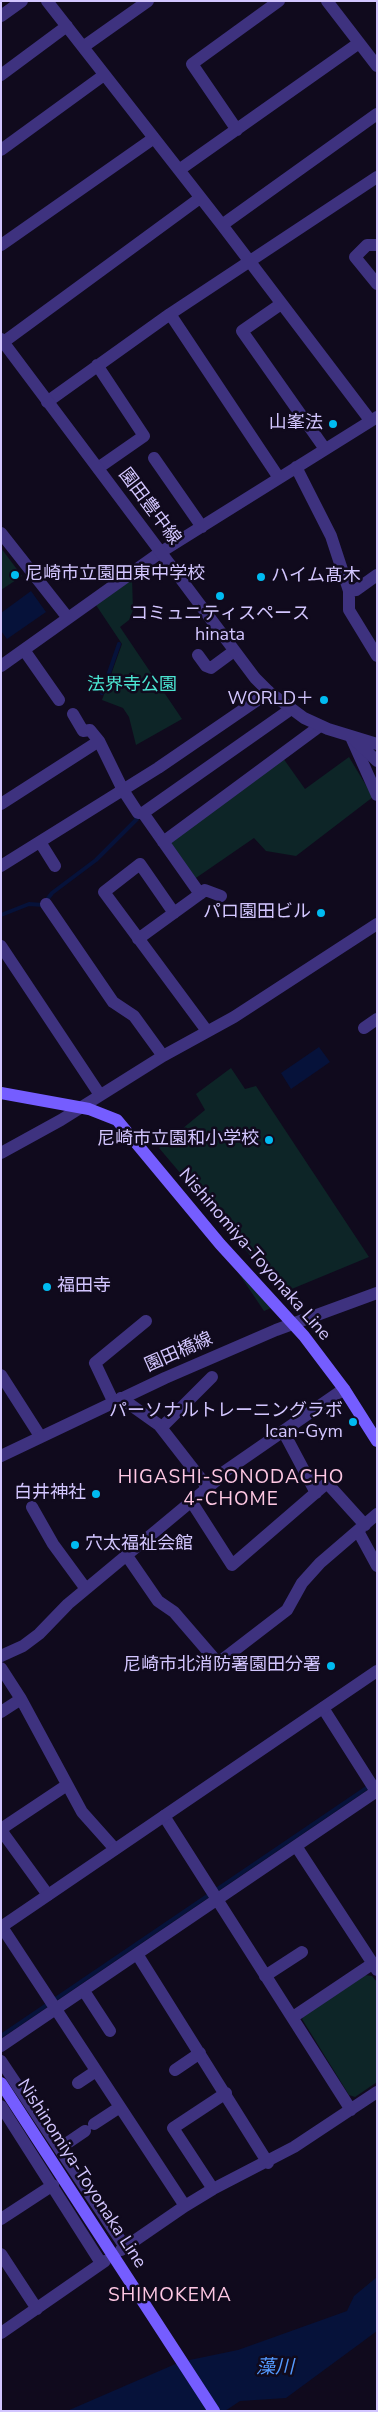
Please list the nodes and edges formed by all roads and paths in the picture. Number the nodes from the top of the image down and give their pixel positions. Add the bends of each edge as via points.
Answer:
1 (22, 1) edge
2 (47, 1) edge
3 (148, 1) edge
4 (279, 1) edge
5 (327, 1) edge
6 (1, 16) edge
7 (67, 26) junction
8 (359, 42) junction
9 (83, 47) junction
10 (377, 58) edge
11 (376, 66) edge
12 (1, 75) edge
13 (104, 75) junction
14 (377, 114) edge
15 (237, 130) junction
16 (154, 138) junction
17 (1, 150) edge
18 (179, 170) junction
19 (377, 177) edge
20 (200, 198) junction
21 (222, 225) junction
22 (1, 245) edge
23 (377, 245) edge
24 (249, 261) junction
25 (377, 284) edge
26 (281, 304) junction
27 (170, 314) junction
28 (2, 342) edge
29 (97, 365) junction
30 (47, 402) junction
31 (374, 419) edge
32 (325, 448) junction
33 (154, 458) dead end
34 (296, 467) junction
35 (98, 468) junction
36 (279, 478) junction
37 (202, 527) junction
38 (1, 533) edge
39 (161, 552) junction
40 (377, 575) edge
41 (350, 591) junction
42 (68, 618) junction
43 (24, 650) junction
44 (234, 651) junction
45 (198, 655) dead end
46 (377, 656) edge
47 (1, 666) edge
48 (268, 692) junction
49 (59, 700) dead end
50 (291, 709) junction
51 (72, 714) dead end
52 (320, 726) junction
53 (351, 737) junction
54 (99, 741) junction
55 (377, 744) edge
56 (377, 761) edge
57 (121, 792) junction
58 (377, 795) edge
59 (1, 804) edge
60 (143, 813) junction
61 (40, 842) junction
62 (163, 842) junction
63 (1, 866) edge
64 (55, 866) dead end
65 (200, 894) junction
66 (221, 896) dead end
67 (46, 904) dead end
68 (174, 913) junction
69 (377, 924) edge
70 (138, 939) junction
71 (1, 946) edge
72 (377, 1019) edge
73 (364, 1028) dead end
74 (207, 1031) junction
75 (163, 1056) junction
76 (1, 1093) edge
77 (100, 1095) junction
78 (81, 1108) junction
79 (1, 1153) edge
80 (377, 1293) edge
81 (146, 1321) dead end
82 (292, 1324) junction
83 (1, 1375) edge
84 (212, 1377) dead end
85 (344, 1389) junction
86 (117, 1400) junction
87 (162, 1427) junction
88 (283, 1431) junction
89 (40, 1436) junction
90 (377, 1441) edge
91 (1, 1456) edge
92 (208, 1488) junction
93 (316, 1493) junction
94 (192, 1501) junction
95 (32, 1507) dead end
96 (377, 1514) edge
97 (362, 1528) junction
98 (127, 1556) junction
99 (377, 1566) edge
100 (86, 1589) junction
101 (1, 1656) edge
102 (1, 1668) edge
103 (377, 1672) edge
104 (21, 1700) junction
105 (323, 1708) junction
106 (1, 1712) edge
107 (67, 1785) junction
108 (375, 1789) edge
109 (164, 1816) junction
110 (296, 1846) junction
111 (116, 1849) junction
112 (48, 1895) junction
113 (214, 1895) junction
114 (2, 1927) edge
115 (302, 1952) dead end
116 (136, 1954) junction
117 (375, 1967) edge
118 (265, 1976) junction
119 (84, 1991) junction
120 (53, 2005) junction
121 (293, 2018) junction
122 (110, 2031) dead end
123 (1, 2046) edge
124 (200, 2054) junction
125 (1, 2061) edge
126 (175, 2070) dead end
127 (96, 2071) junction
128 (1, 2083) edge
129 (78, 2083) dead end
130 (377, 2092) edge
131 (226, 2093) junction
132 (1, 2106) edge
133 (120, 2107) junction
134 (351, 2110) junction
135 (60, 2148) junction
136 (268, 2163) junction
137 (59, 2184) junction
138 (212, 2189) junction
139 (185, 2206) junction
140 (1, 2219) edge
141 (1, 2254) edge
142 (37, 2309) junction
143 (1, 2333) edge
144 (214, 2411) edge

1 - 6 street
2 - 7 street
3 - 9 street
4 - 15 street via 192,64
5 - 8 street
7 - 9 street
7 - 12 street
8 - 11 street
8 - 15 street
9 - 13 street
10 - 11 street
13 - 16 street
13 - 17 street
14 - 21 street
15 - 18 street
16 - 18 street
16 - 22 street
18 - 20 street
19 - 24 street
20 - 21 street
20 - 28 street
21 - 24 street
23 - 25 street via 367,245 355,257
24 - 26 street
24 - 27 street
26 - 31 street
26 - 32 street via 242,331
27 - 29 street
27 - 36 street
28 - 30 street, 園田豊中線
29 - 30 street
29 - 35 street via 144,436
30 - 35 street, 園田豊中線
31 - 32 street
32 - 34 street
33 - 37 street
34 - 36 street
34 - 41 street via 331,536
35 - 39 street, 園田豊中線
36 - 37 street
37 - 39 street
38 - 42 street
39 - 42 street
39 - 44 street, 園田豊中線
40 - 41 street
41 - 46 street via 349,610
42 - 43 street
43 - 47 street
43 - 49 street
44 - 45 street via 211,668
44 - 48 street, 園田豊中線
48 - 50 street, 園田豊中線
48 - 57 street
50 - 52 street, 園田豊中線
50 - 60 street
51 - 54 street via 83,731 90,730
52 - 53 street, 園田豊中線
52 - 62 street
53 - 55 street, 園田豊中線
53 - 56 street
53 - 58 street
54 - 57 street
54 - 59 street
57 - 60 street via 138,813
57 - 61 street
60 - 62 street
61 - 63 street
61 - 64 street
62 - 65 street
65 - 66 street via 205,890
65 - 68 street
67 - 75 street via 113,1002 134,1016
68 - 70 street
68 - 70 street via 140,864 104,892
69 - 74 street via 234,1017
70 - 74 street
71 - 77 street
72 - 73 street
74 - 75 street
75 - 77 street
76 - 78 main road, Nishinomiya-Toyonaka Line
77 - 78 street
78 - 79 street
78 - 82 main road, Nishinomiya-Toyonaka Line via 104,1113 117,1120 220,1244
80 - 82 street, 園田橋線
81 - 86 street via 95,1363
82 - 85 main road, Nishinomiya-Toyonaka Line
82 - 86 street, 園田橋線
83 - 89 street
84 - 87 street
85 - 88 street
85 - 90 main road, Nishinomiya-Toyonaka Line
86 - 87 street
86 - 89 street, 園田橋線
87 - 92 street
88 - 92 street via 224,1472
88 - 93 street
89 - 91 street, 園田橋線
92 - 94 street
93 - 94 street via 232,1565
93 - 97 street via 327,1483
94 - 98 street
95 - 100 street via 53,1544
96 - 97 street
97 - 98 street via 320,1563 302,1583 287,1610 218,1663 174,1612 158,1601
97 - 99 street
98 - 100 street
100 - 101 street via 34,1638
102 - 104 street
103 - 105 street
104 - 106 street
104 - 107 street
105 - 108 street
105 - 109 street
107 - 111 street via 82,1812
107 - 112 street via 4,1827 3,1833
108 - 110 street
109 - 111 street
109 - 113 street
110 - 113 street
110 - 117 street
111 - 112 street
112 - 114 street
113 - 116 street
113 - 118 street
114 - 120 street
115 - 118 street
116 - 119 street
116 - 124 street
117 - 121 street
118 - 121 street
119 - 120 street
119 - 122 street
120 - 123 street
120 - 127 street
121 - 134 street
124 - 126 street
124 - 131 street
125 - 135 street
127 - 129 street
127 - 133 street
128 - 137 main road, Nishinomiya-Toyonaka Line
130 - 134 street
131 - 136 street
131 - 138 street via 174,2128
132 - 137 street
133 - 135 street
133 - 139 street
134 - 136 street
135 - 139 street via 123,2249
136 - 138 street
137 - 140 street
137 - 142 street via 103,2262
137 - 144 main road, Nishinomiya-Toyonaka Line via 105,2244
138 - 139 street
141 - 142 street
142 - 143 street

